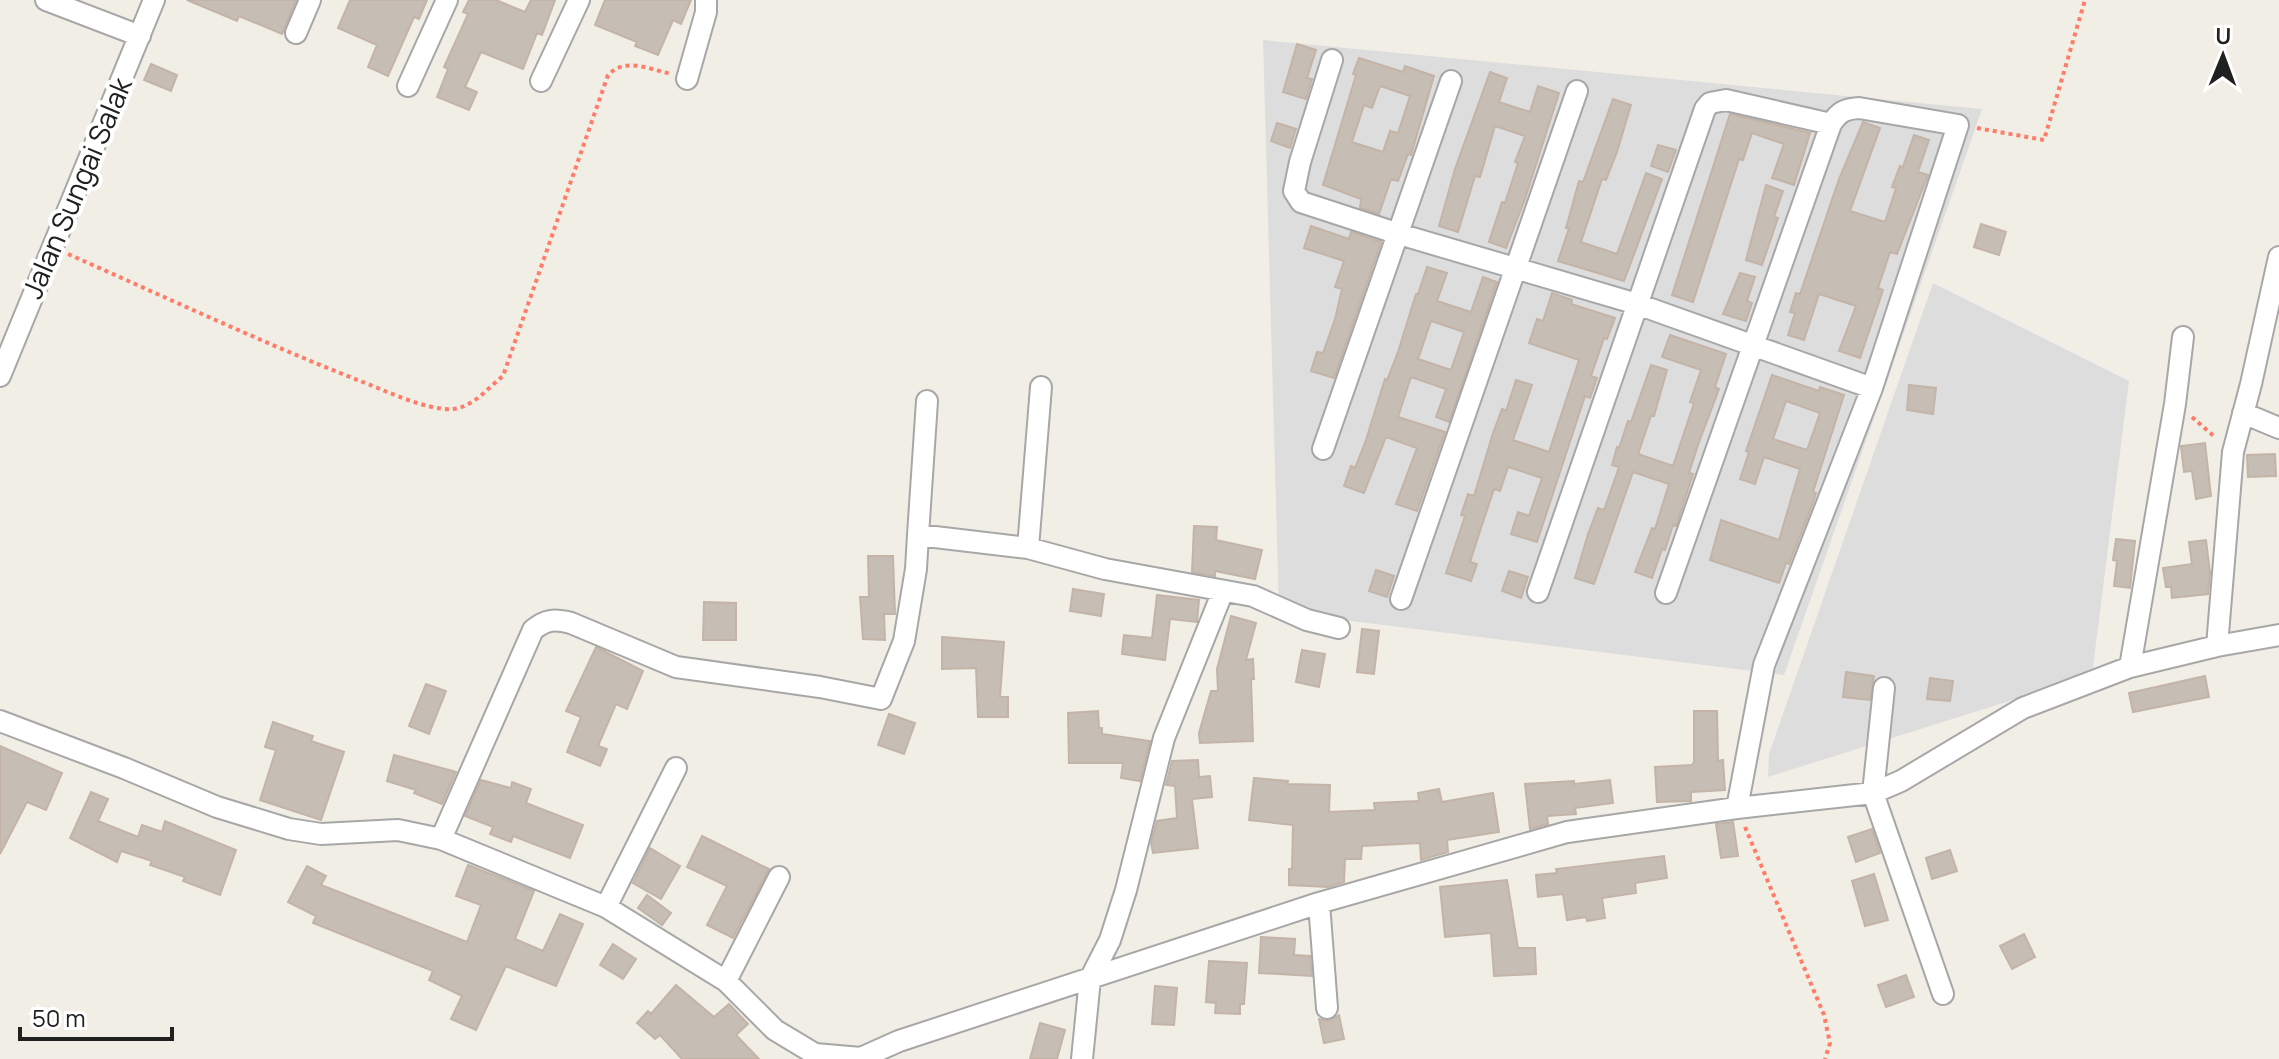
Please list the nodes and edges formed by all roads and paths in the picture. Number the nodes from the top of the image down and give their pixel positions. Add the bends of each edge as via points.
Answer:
1 (46, 0) edge
2 (154, 0) edge
3 (310, 0) edge
4 (447, 0) edge
5 (579, 0) edge
6 (706, 0) edge
7 (2085, 0) edge
8 (296, 33) dead end
9 (140, 36) junction
10 (1332, 60) dead end
11 (687, 79) joint
12 (541, 81) dead end
13 (1451, 81) dead end
14 (408, 86) dead end
15 (1577, 91) dead end
16 (1831, 124) junction
17 (1958, 125) junction
18 (1399, 234) junction
19 (51, 246) junction
20 (2279, 257) edge
21 (1515, 268) junction
22 (1637, 304) junction
23 (2183, 337) dead end
24 (1755, 347) junction
25 (0, 376) edge
26 (1041, 387) dead end
27 (1872, 388) junction
28 (927, 401) dead end
29 (2175, 404) junction
30 (2243, 413) junction
31 (2279, 428) edge
32 (1323, 449) dead end
33 (2233, 452) junction
34 (918, 535) junction
35 (1028, 548) junction
36 (1223, 591) junction
37 (1538, 592) dead end
38 (1666, 593) dead end
39 (1401, 599) dead end
40 (1339, 628) dead end
41 (2279, 635) edge
42 (2217, 646) junction
43 (2130, 667) junction
44 (1884, 688) dead end
45 (0, 721) edge
46 (676, 768) dead end
47 (1873, 793) junction
48 (1737, 808) junction
49 (441, 839) junction
50 (779, 877) dead end
51 (1319, 903) junction
52 (606, 907) junction
53 (1090, 979) junction
54 (726, 981) junction
55 (1943, 994) dead end
56 (1327, 1008) dead end
57 (898, 1050) edge
58 (828, 1057) edge
59 (1082, 1059) edge
60 (1825, 1059) edge

1 - 9 street
2 - 9 street, Jalan Sungai Salak
3 - 8 street
4 - 14 street
5 - 12 street
6 - 11 street
7 - 17 path via 2044,140
9 - 19 street, Jalan Sungai Salak
10 - 18 street via 1300,162 1295,196
11 - 19 path via 623,65 608,75 503,376 457,408 442,409 393,394
13 - 18 street
15 - 21 street
16 - 17 street via 1838,113 1859,108
16 - 22 street via 1726,100 1710,103
16 - 24 street
17 - 27 street
18 - 21 street
18 - 32 street
19 - 25 street, Jalan Sungai Salak
20 - 30 street
21 - 22 street
21 - 39 street
22 - 24 street
22 - 37 street
23 - 29 street
24 - 27 street
24 - 38 street
26 - 35 street
27 - 48 street via 1764,665
28 - 34 street
29 - 33 path
29 - 43 street
30 - 31 street
30 - 33 street
33 - 42 street
34 - 35 street
34 - 49 street via 904,641 881,699 676,667 571,623 544,621 533,630
35 - 36 street
36 - 40 street via 1253,596
36 - 53 street via 1164,738 1126,890
41 - 42 street
42 - 43 street
43 - 47 street via 2023,708
44 - 47 street
45 - 49 street via 217,807 289,829 321,834 398,830
46 - 52 street
47 - 48 street
47 - 55 street
48 - 51 street via 1567,832
48 - 60 path via 1824,1015 1830,1043
49 - 52 street
50 - 54 street
51 - 53 street
51 - 56 street
52 - 54 street
53 - 57 street
53 - 59 street
54 - 58 street via 775,1030
57 - 58 street via 861,1058

